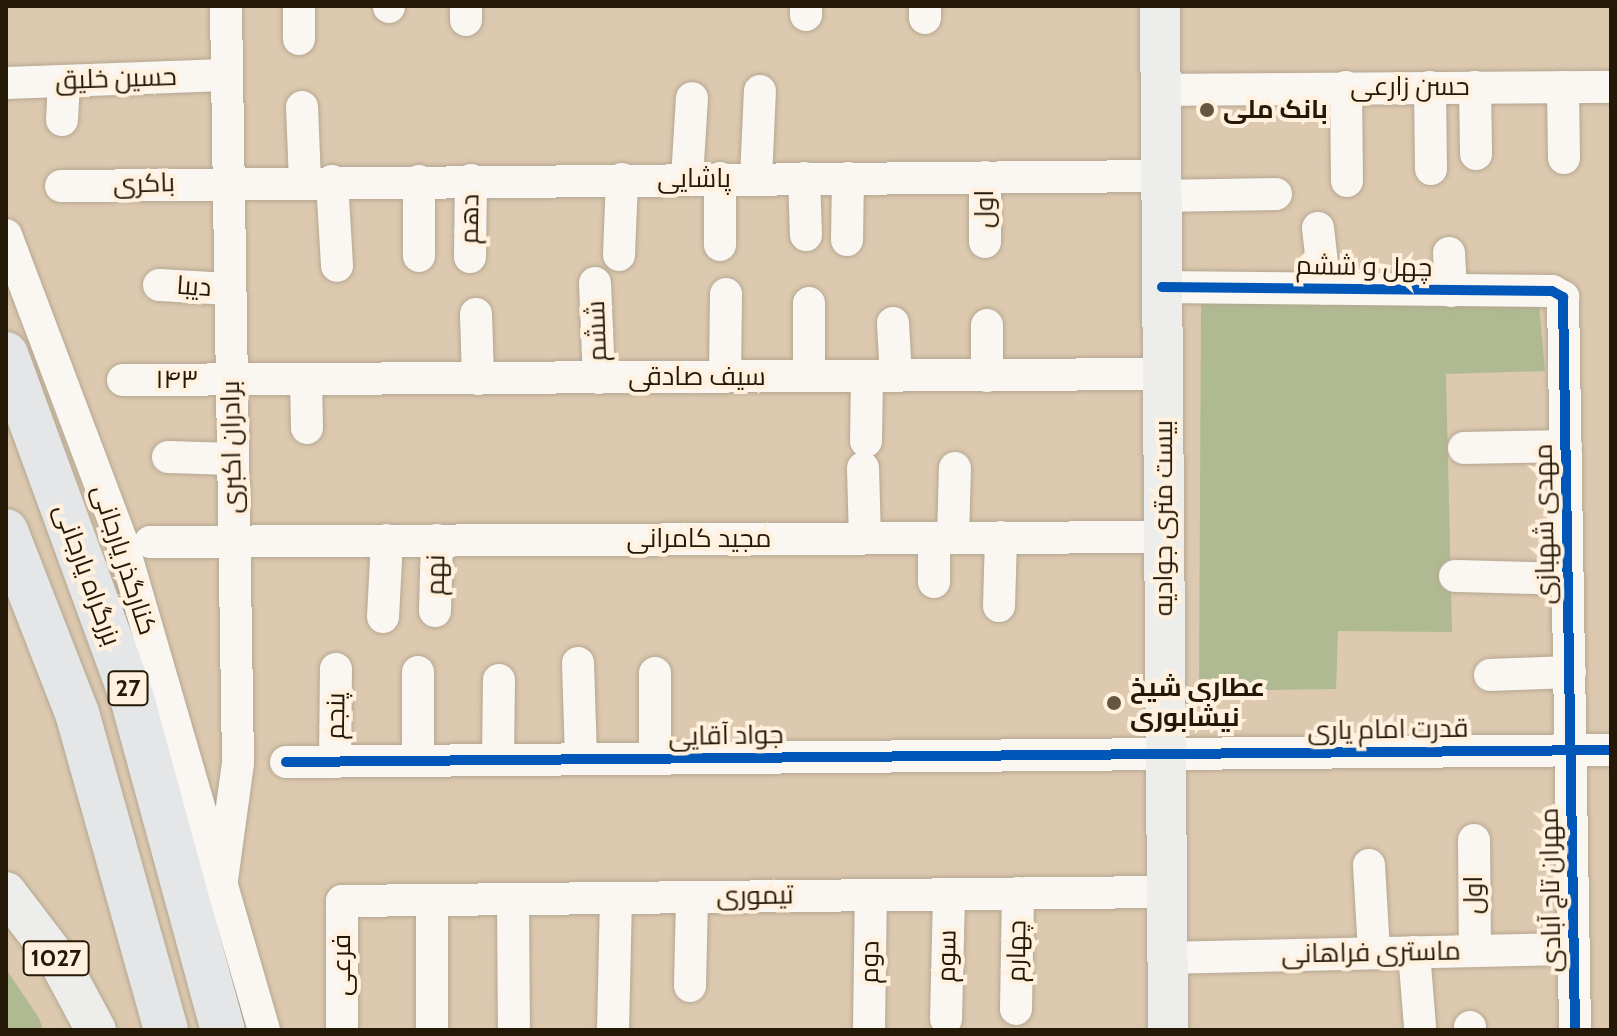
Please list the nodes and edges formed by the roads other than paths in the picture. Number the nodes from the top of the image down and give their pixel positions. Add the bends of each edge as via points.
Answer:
1 (226, 6) edge
2 (299, 6) edge
3 (1160, 6) edge
4 (299, 39) dead end
5 (226, 75) junction
6 (64, 81) junction
7 (6, 83) edge
8 (1346, 87) junction
9 (1430, 87) junction
10 (1475, 87) junction
11 (1563, 87) junction
12 (1611, 87) edge
13 (1160, 90) junction
14 (760, 91) dead end
15 (692, 98) dead end
16 (302, 107) dead end
17 (62, 120) dead end
18 (1476, 154) dead end
19 (1564, 158) dead end
20 (1431, 169) dead end
21 (985, 177) junction
22 (720, 178) junction
23 (756, 178) junction
24 (804, 178) junction
25 (848, 178) junction
26 (622, 179) junction
27 (687, 179) junction
28 (471, 180) junction
29 (227, 181) junction
30 (318, 181) junction
31 (419, 181) junction
32 (1347, 181) dead end
33 (61, 186) dead end
34 (1161, 186) junction
35 (1276, 194) dead end
36 (1318, 228) dead end
37 (6, 235) edge
38 (806, 235) dead end
39 (847, 240) dead end
40 (985, 242) dead end
41 (720, 245) dead end
42 (1449, 253) dead end
43 (619, 255) dead end
44 (419, 256) dead end
45 (470, 257) dead end
46 (337, 266) dead end
47 (595, 283) dead end
48 (159, 285) dead end
49 (1162, 287) junction
50 (228, 289) junction
51 (1325, 289) junction
52 (1451, 291) junction
53 (726, 294) dead end
54 (1563, 297) joint
55 (809, 303) dead end
56 (476, 314) dead end
57 (893, 323) dead end
58 (987, 325) dead end
59 (6, 354) edge
60 (1163, 374) junction
61 (809, 376) junction
62 (882, 376) junction
63 (987, 376) junction
64 (725, 377) junction
65 (599, 378) junction
66 (478, 379) junction
67 (123, 380) dead end
68 (230, 380) junction
69 (306, 380) junction
70 (307, 428) dead end
71 (1566, 446) junction
72 (1464, 448) dead end
73 (168, 457) dead end
74 (232, 459) junction
75 (955, 468) dead end
76 (6, 531) edge
77 (1001, 537) junction
78 (1164, 537) junction
79 (865, 538) junction
80 (944, 538) junction
81 (387, 540) junction
82 (437, 540) junction
83 (234, 541) junction
84 (150, 542) dead end
85 (1455, 576) dead end
86 (1568, 579) junction
87 (934, 582) dead end
88 (999, 606) dead end
89 (435, 611) dead end
90 (383, 617) dead end
91 (578, 663) dead end
92 (336, 669) dead end
93 (418, 672) dead end
94 (1570, 672) junction
95 (655, 673) dead end
96 (1490, 675) dead end
97 (499, 680) dead end
98 (1571, 750) junction
99 (1611, 750) edge
100 (1166, 754) junction
101 (581, 759) junction
102 (655, 759) junction
103 (498, 760) junction
104 (418, 761) junction
105 (286, 762) dead end
106 (335, 762) junction
107 (1474, 840) dead end
108 (1369, 865) dead end
109 (221, 887) junction
110 (6, 892) edge
111 (1167, 892) junction
112 (1018, 893) junction
113 (949, 894) junction
114 (871, 895) junction
115 (692, 897) junction
116 (616, 898) junction
117 (513, 899) junction
118 (432, 900) junction
119 (342, 901) joint
120 (1574, 949) junction
121 (1475, 951) junction
122 (1414, 952) junction
123 (1374, 953) junction
124 (1168, 958) junction
125 (690, 986) dead end
126 (1016, 1009) dead end
127 (946, 1019) dead end
128 (1420, 1027) dead end
129 (342, 1028) dead end
130 (96, 1030) edge
131 (166, 1030) edge
132 (223, 1030) edge
133 (264, 1030) edge
134 (432, 1030) edge
135 (514, 1030) edge
136 (613, 1030) edge
137 (869, 1030) edge
138 (1168, 1030) edge
139 (1575, 1030) edge

1 - 5 street, برادران اکبری
2 - 4 street
3 - 13 main road, بیست متری جوادیه
5 - 6 street, حسین خلیق
5 - 29 street, برادران اکبری
6 - 7 street, حسین خلیق
6 - 17 street
8 - 9 street, حسن زارعی
8 - 13 street, حسن زارعی
8 - 32 street
9 - 10 street, حسن زارعی
9 - 20 street
10 - 11 street, حسن زارعی
10 - 18 street
11 - 12 street, حسن زارعی
11 - 19 street
13 - 34 main road, بیست متری جوادیه
14 - 23 street
15 - 27 street
16 - 30 street
21 - 25 street, پاشایی
21 - 34 street, پاشایی
21 - 40 street, اول
22 - 23 street, پاشایی
22 - 27 street, پاشایی
22 - 41 street
23 - 24 street, پاشایی
24 - 25 street, پاشایی
24 - 38 street
25 - 39 street
26 - 27 street, پاشایی
26 - 28 street, پاشایی
26 - 43 street
28 - 31 street, پاشایی
28 - 45 street, دهم
29 - 30 street, پاشایی
29 - 33 street, باکری
29 - 50 street, برادران اکبری
30 - 31 street, پاشایی
30 - 46 street
31 - 44 street
34 - 35 street, پاشایی
34 - 49 main road, بیست متری جوادیه
36 - 51 street
37 - 109 street, کنارگذر یارجانی via 122,542
42 - 52 street
47 - 65 street, ششم
48 - 50 street, دیبا
49 - 51 street, چهل و ششم
49 - 60 main road, بیست متری جوادیه
50 - 68 street, برادران اکبری
51 - 52 street, چهل و ششم
52 - 54 street, چهل و ششم via 1552,291
53 - 64 street
54 - 71 street, مهدی شهبازی
55 - 61 street
56 - 66 street
57 - 62 street
58 - 63 street
59 - 132 highway, بزرگراه یارجانی / 27 via 132,698
60 - 63 street, سیف صادقی
60 - 78 main road, بیست متری جوادیه
61 - 62 street, سیف صادقی
61 - 64 street, سیف صادقی
62 - 63 street, سیف صادقی
62 - 79 street via 864,454
64 - 65 street, سیف صادقی
65 - 66 street, سیف صادقی
66 - 69 street, سیف صادقی
67 - 68 street, ۱۴۳
68 - 69 street, سیف صادقی
68 - 74 street, برادران اکبری
69 - 70 street
71 - 72 street
71 - 86 street, مهدی شهبازی
73 - 74 street
74 - 83 street, برادران اکبری
75 - 80 street
76 - 131 highway, 27 via 77,713
77 - 78 street, مجید کامرانی
77 - 80 street, مجید کامرانی
77 - 88 street
78 - 100 main road, بیست متری جوادیه
79 - 80 street, مجید کامرانی
79 - 82 street, مجید کامرانی
80 - 87 street
81 - 82 street, مجید کامرانی
81 - 83 street, مجید کامرانی
81 - 90 street
82 - 89 street, نهم
83 - 84 street, مجید کامرانی
83 - 109 street, برادران اکبری via 238,763
85 - 86 street
86 - 94 street, مهدی شهبازی
91 - 101 street
92 - 106 street, پنجم
93 - 104 street
94 - 96 street
94 - 98 street, مهدی شهبازی
95 - 102 street
97 - 103 street
98 - 99 street, قدرت امام یاری
98 - 100 street, قدرت امام یاری
98 - 120 street, مهران تاج آبادی
100 - 102 street, جواد آقایی
100 - 111 main road, بیست متری جوادیه
101 - 102 street, جواد آقایی
101 - 103 street, جواد آقایی
103 - 104 street, جواد آقایی
104 - 106 street, جواد آقایی
105 - 106 street, جواد آقایی
107 - 121 street, اول
108 - 123 street
109 - 133 street, کنارگذر یارجانی
110 - 130 main road, 1027 via 60,963
111 - 112 street, تیموری
111 - 124 main road, بیست متری جوادیه
112 - 113 street, تیموری
112 - 126 street, چهارم
113 - 114 street, تیموری
113 - 127 street, سوم
114 - 115 street, تیموری
114 - 137 street, دوم
115 - 116 street, تیموری
115 - 125 street
116 - 117 street, تیموری
116 - 136 street
117 - 118 street, تیموری
117 - 135 street
118 - 119 street, تیموری
118 - 134 street
119 - 129 street, فرعی
120 - 121 street, ماستری فراهانی
120 - 139 street, مهران تاج آبادی
121 - 122 street, ماستری فراهانی
122 - 123 street, ماستری فراهانی
122 - 128 street
123 - 124 street, ماستری فراهانی
124 - 138 main road, بیست متری جوادیه

